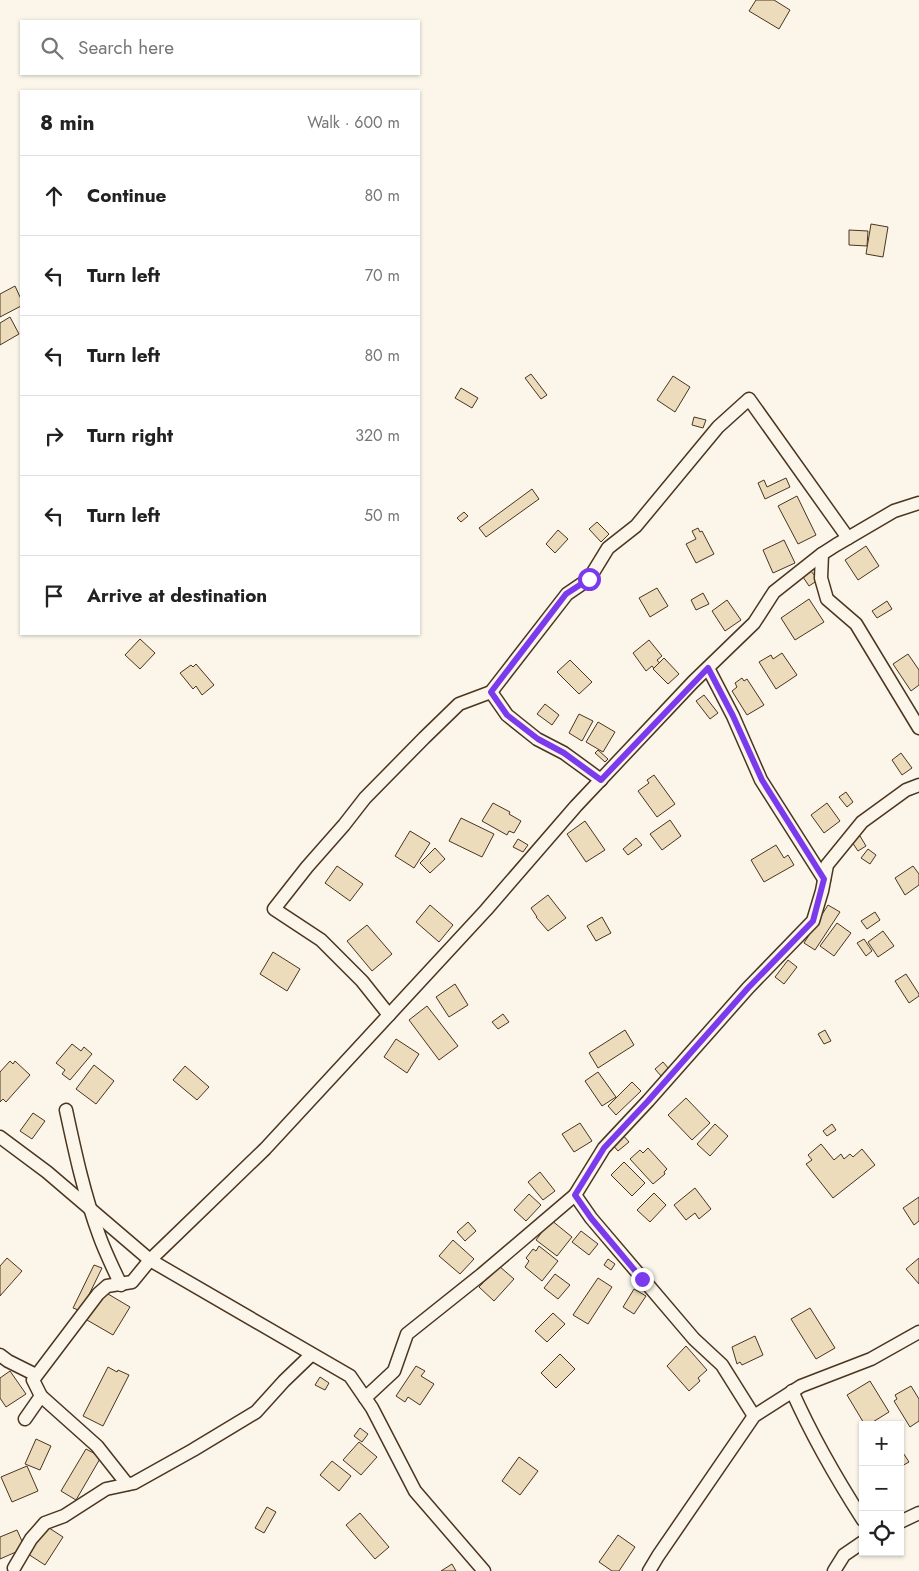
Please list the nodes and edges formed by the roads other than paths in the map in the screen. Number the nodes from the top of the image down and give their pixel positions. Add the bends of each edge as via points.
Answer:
1 (919, 503) edge
2 (848, 538) junction
3 (822, 554) junction
4 (708, 668) junction
5 (491, 692) junction
6 (919, 728) edge
7 (601, 780) junction
8 (919, 785) edge
9 (824, 879) junction
10 (389, 1015) junction
11 (66, 1110) dead end
12 (0, 1138) edge
13 (575, 1195) junction
14 (91, 1210) junction
15 (150, 1260) junction
16 (121, 1285) junction
17 (919, 1332) edge
18 (0, 1355) edge
19 (311, 1355) junction
20 (36, 1375) junction
21 (792, 1391) junction
22 (41, 1396) junction
23 (365, 1398) junction
24 (754, 1416) junction
25 (25, 1419) dead end
26 (127, 1484) junction
27 (919, 1513) edge
28 (859, 1514) edge
29 (919, 1519) edge
30 (904, 1520) edge
31 (904, 1521) edge
32 (859, 1545) edge
33 (14, 1568) dead end
34 (482, 1570) edge
35 (650, 1571) edge
36 (834, 1571) edge

1 - 2 street via 894,511
2 - 3 street
2 - 5 street via 749,399 718,427 636,526 608,548 589,579 566,594
3 - 4 street via 774,592 754,623
3 - 6 street via 821,578 827,598 856,624
4 - 7 street
4 - 9 street via 762,780
5 - 7 street via 507,715
5 - 10 street via 459,704 424,738 365,798 274,909 321,940 362,981
7 - 10 street
8 - 9 street via 906,790 862,822 827,865
9 - 13 street via 813,921 604,1148
10 - 15 street via 266,1149
11 - 14 street
12 - 14 street
13 - 23 street via 407,1334 394,1371
13 - 24 street via 681,1324 722,1366
14 - 15 street
14 - 16 street
15 - 16 street via 132,1282
15 - 19 street
16 - 20 street via 107,1286 98,1294
17 - 21 street via 871,1359
18 - 20 street
19 - 23 street via 350,1376
19 - 26 street via 256,1412 185,1455
20 - 22 street via 33,1380
21 - 24 street
21 - 28 street via 808,1428
22 - 25 street
22 - 26 street via 97,1446
23 - 34 street via 415,1491
24 - 35 street
26 - 33 street via 106,1489 64,1516 45,1523
27 - 30 street
29 - 31 street
32 - 36 street via 844,1555

